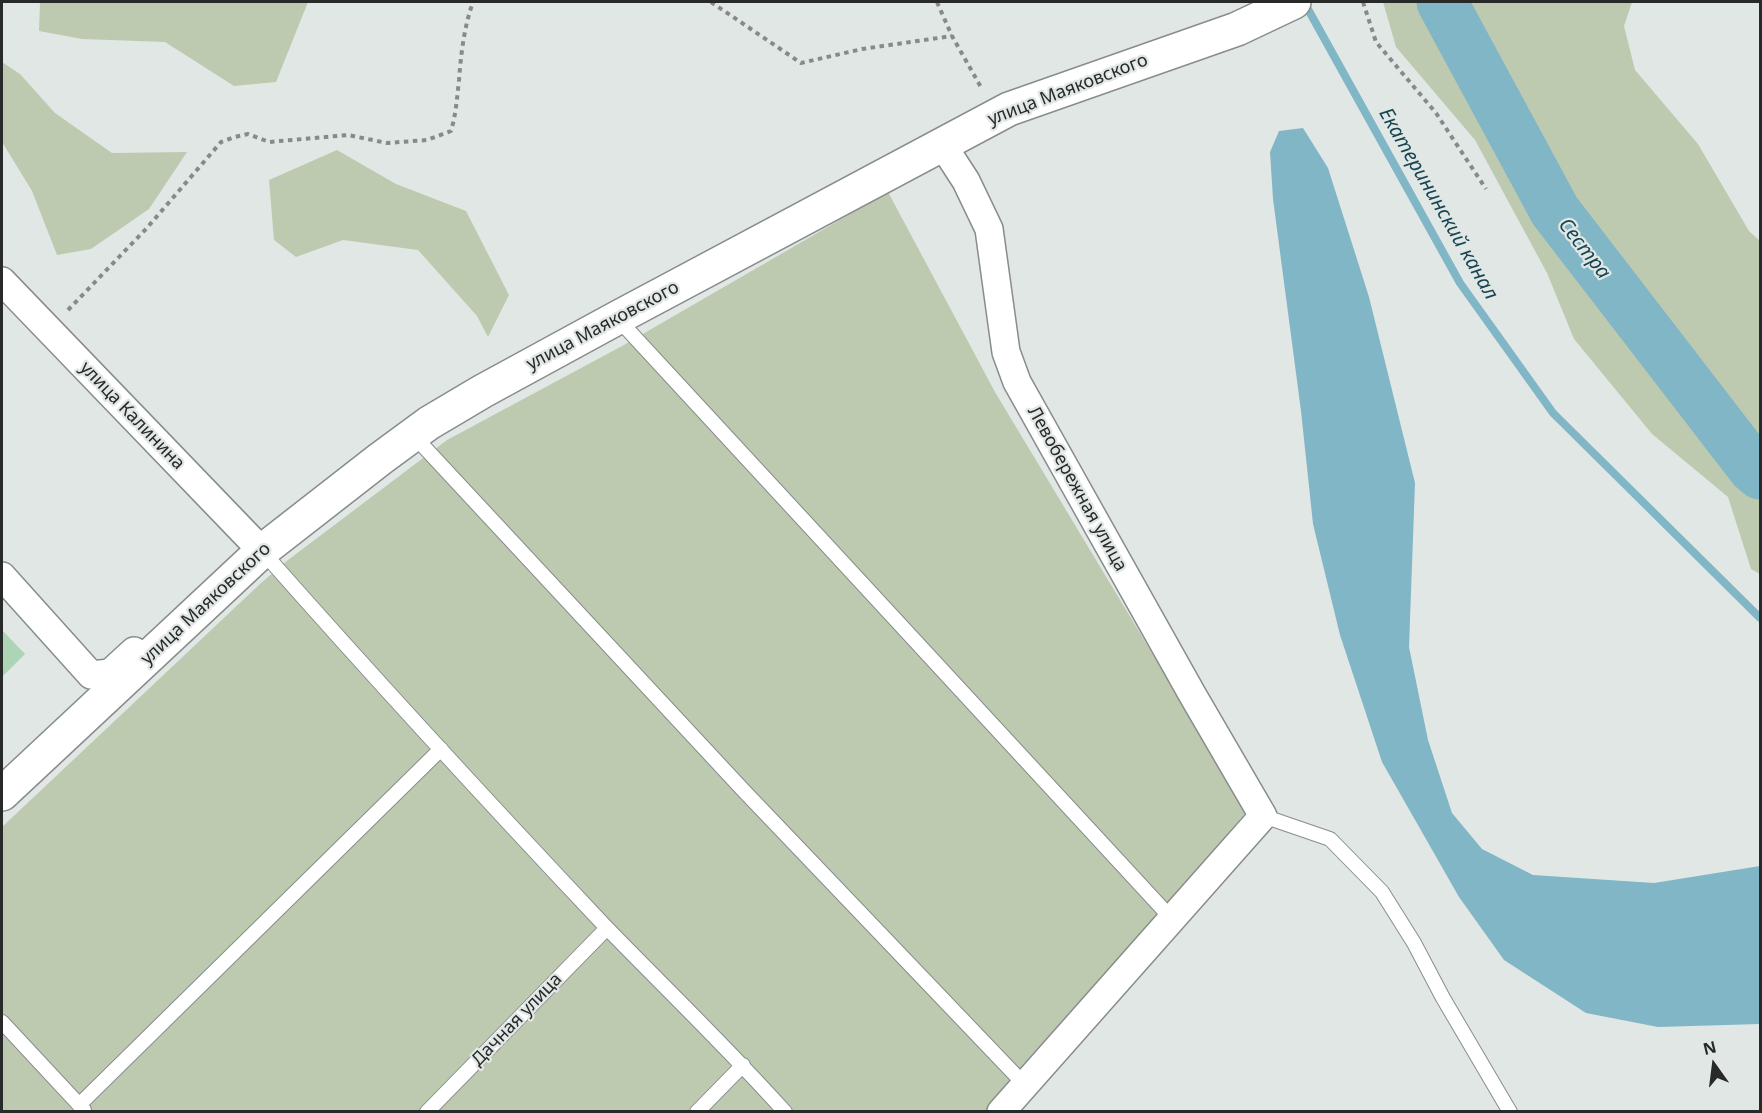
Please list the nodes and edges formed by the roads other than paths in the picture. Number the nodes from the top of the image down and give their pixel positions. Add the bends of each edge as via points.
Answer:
1 (1294, 2) edge
2 (942, 144) junction
3 (2, 281) edge
4 (617, 318) junction
5 (413, 435) junction
6 (262, 551) junction
7 (2, 576) edge
8 (228, 582) junction
9 (441, 750) junction
10 (2, 794) edge
11 (1263, 816) junction
12 (1172, 919) junction
13 (607, 928) junction
14 (2, 1022) edge
15 (743, 1065) junction
16 (1024, 1084) junction
17 (82, 1108) edge
18 (427, 1112) edge
19 (697, 1112) edge
20 (785, 1112) edge
21 (1001, 1112) edge
22 (1510, 1112) edge

1 - 2 street, улица Маяковского via 1238,28 997,114
2 - 4 street, улица Маяковского
2 - 11 street, Левобережная улица via 966,181 989,229 1006,352 1017,382
3 - 6 street, улица Калинина
4 - 5 street, улица Маяковского via 483,391
4 - 12 lane
5 - 6 street, улица Маяковского
5 - 16 lane via 744,791
6 - 8 street, улица Маяковского
6 - 9 lane
7 - 8 street via 91,675 110,673 191,600
8 - 10 street, улица Маяковского
9 - 13 lane
9 - 17 lane
11 - 12 street
11 - 22 lane via 1330,839 1382,892
12 - 16 street
13 - 15 lane
13 - 18 lane, Дачная улица
14 - 17 lane
15 - 19 lane
15 - 20 lane
16 - 21 street

